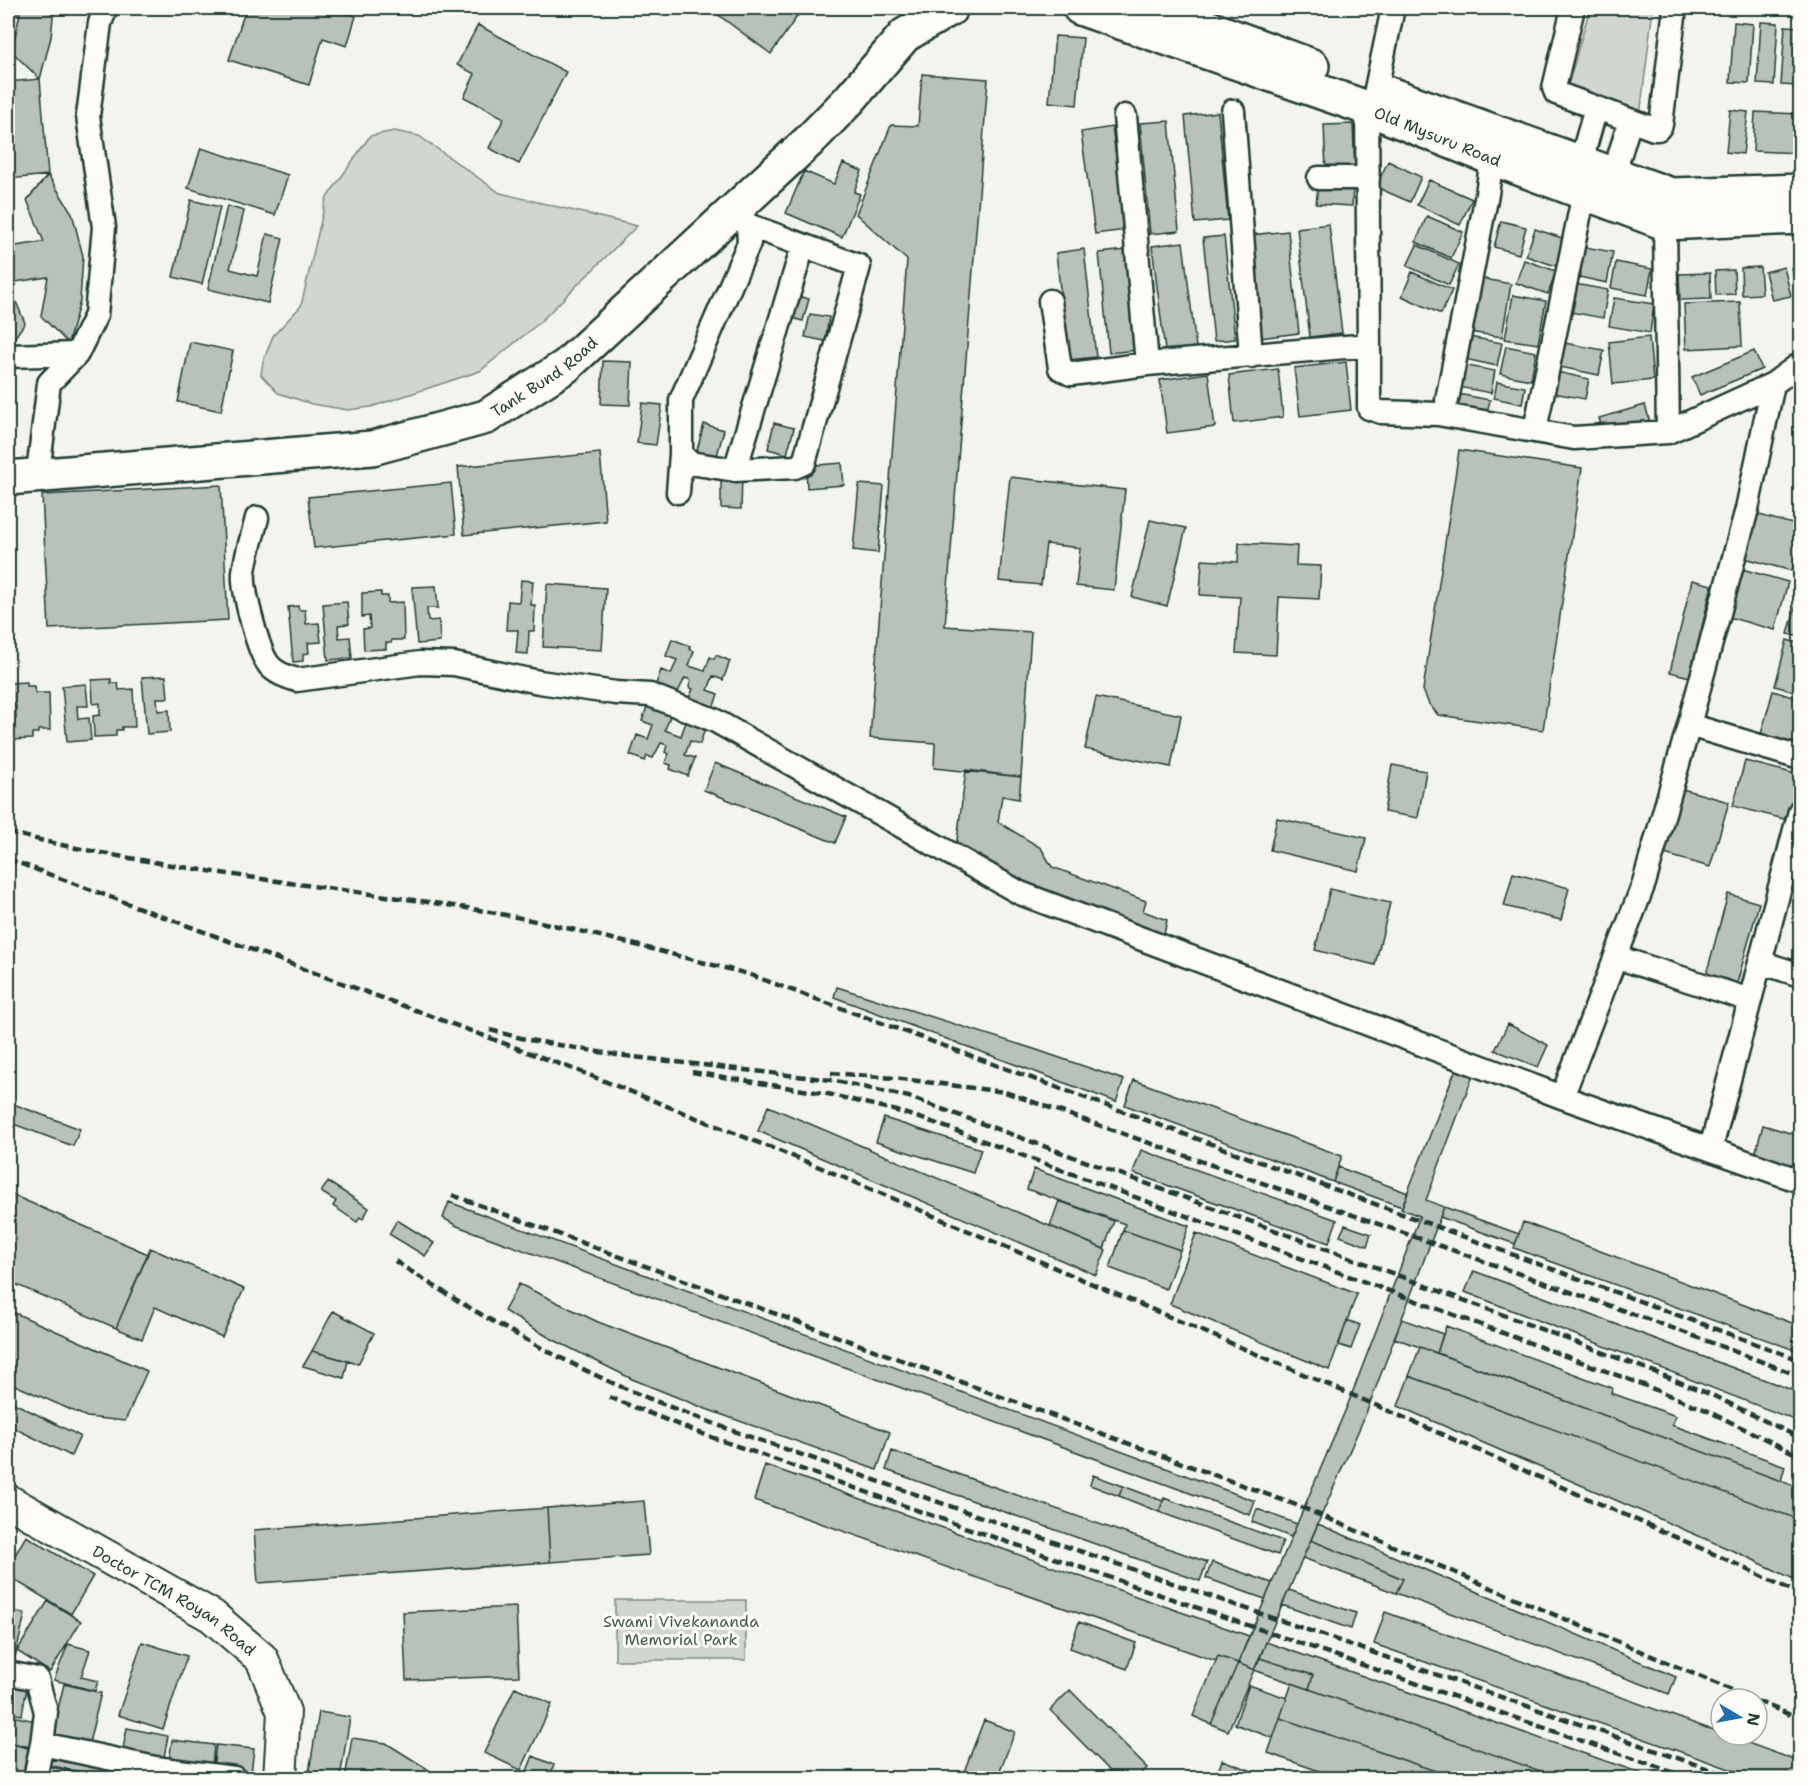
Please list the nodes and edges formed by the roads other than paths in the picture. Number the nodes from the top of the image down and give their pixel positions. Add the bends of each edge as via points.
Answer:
1 (106, 8) edge
2 (911, 8) edge
3 (951, 8) edge
4 (1080, 8) edge
5 (1393, 8) edge
6 (1573, 8) edge
7 (1675, 8) edge
8 (1172, 10) edge
9 (1371, 99) junction
10 (1596, 108) junction
11 (1233, 111) dead end
12 (1125, 116) dead end
13 (1630, 121) junction
14 (1492, 158) junction
15 (1614, 173) junction
16 (1582, 177) junction
17 (1319, 178) dead end
18 (1368, 178) junction
19 (1800, 191) edge
20 (742, 217) junction
21 (1800, 217) edge
22 (1665, 223) junction
23 (804, 246) junction
24 (1050, 301) dead end
25 (1369, 345) junction
26 (77, 354) junction
27 (8, 356) edge
28 (1251, 356) junction
29 (1147, 364) junction
30 (1800, 364) edge
31 (1773, 384) junction
32 (1447, 400) dead end
33 (1537, 420) dead end
34 (1668, 432) junction
35 (681, 454) junction
36 (23, 466) edge
37 (735, 470) junction
38 (8, 478) edge
39 (678, 492) dead end
40 (257, 518) dead end
41 (1689, 725) junction
42 (1800, 758) edge
43 (1800, 811) edge
44 (1616, 957) junction
45 (1761, 962) junction
46 (1800, 975) edge
47 (1750, 1000) junction
48 (1562, 1097) junction
49 (1711, 1148) junction
50 (1800, 1181) edge
51 (8, 1500) edge
52 (8, 1673) edge
53 (42, 1744) junction
54 (34, 1779) edge
55 (234, 1779) edge
56 (280, 1779) edge

1 - 26 street via 100,23 88,116 104,227 96,315
2 - 36 main road, Tank Bund Road via 889,24 842,93 764,169 560,358 482,407 370,438
3 - 20 main road, Tank Bund Road via 905,35
4 - 9 main road, Old Mysuru Road
5 - 9 street
6 - 10 street via 1555,91
7 - 13 street via 1661,125 1654,129
8 - 9 main road, Old Mysuru Road
9 - 14 main road, Old Mysuru Road
9 - 16 main road, Old Mysuru Road
9 - 18 street
10 - 13 street
10 - 16 street
11 - 28 street
12 - 29 street
13 - 15 street
14 - 16 main road, Old Mysuru Road
14 - 32 street
15 - 16 main road, Old Mysuru Road
15 - 19 main road, Old Mysuru Road via 1671,195
16 - 22 main road, Old Mysuru Road
16 - 33 street
17 - 18 street
18 - 25 street
20 - 23 street
20 - 35 street via 749,243 681,400
20 - 38 main road, Tank Bund Road via 566,366 486,417 372,448
21 - 22 main road, Old Mysuru Road
22 - 34 street
23 - 37 street
23 - 37 street via 859,266 804,463 795,467
24 - 29 street via 1060,368 1065,372
25 - 28 street
25 - 34 street via 1369,408 1381,412 1438,414 1574,438
26 - 27 street
26 - 36 street via 49,383
28 - 29 street
30 - 31 street
31 - 34 street
31 - 41 street via 1747,509
35 - 37 street via 690,463
35 - 39 street
40 - 48 street via 244,574 247,594 254,632 268,665 283,676 297,680 420,663 454,664 570,687 650,695 714,720 1020,893
41 - 42 street
41 - 44 street via 1644,883
43 - 45 street
44 - 47 street
44 - 48 street
45 - 46 street
45 - 47 street
47 - 49 street
48 - 49 street
49 - 50 street
51 - 56 main road, Doctor TCM Royan Road via 212,1616 262,1659 284,1712
52 - 53 street via 37,1679 46,1712
53 - 54 street
53 - 55 street via 155,1768

